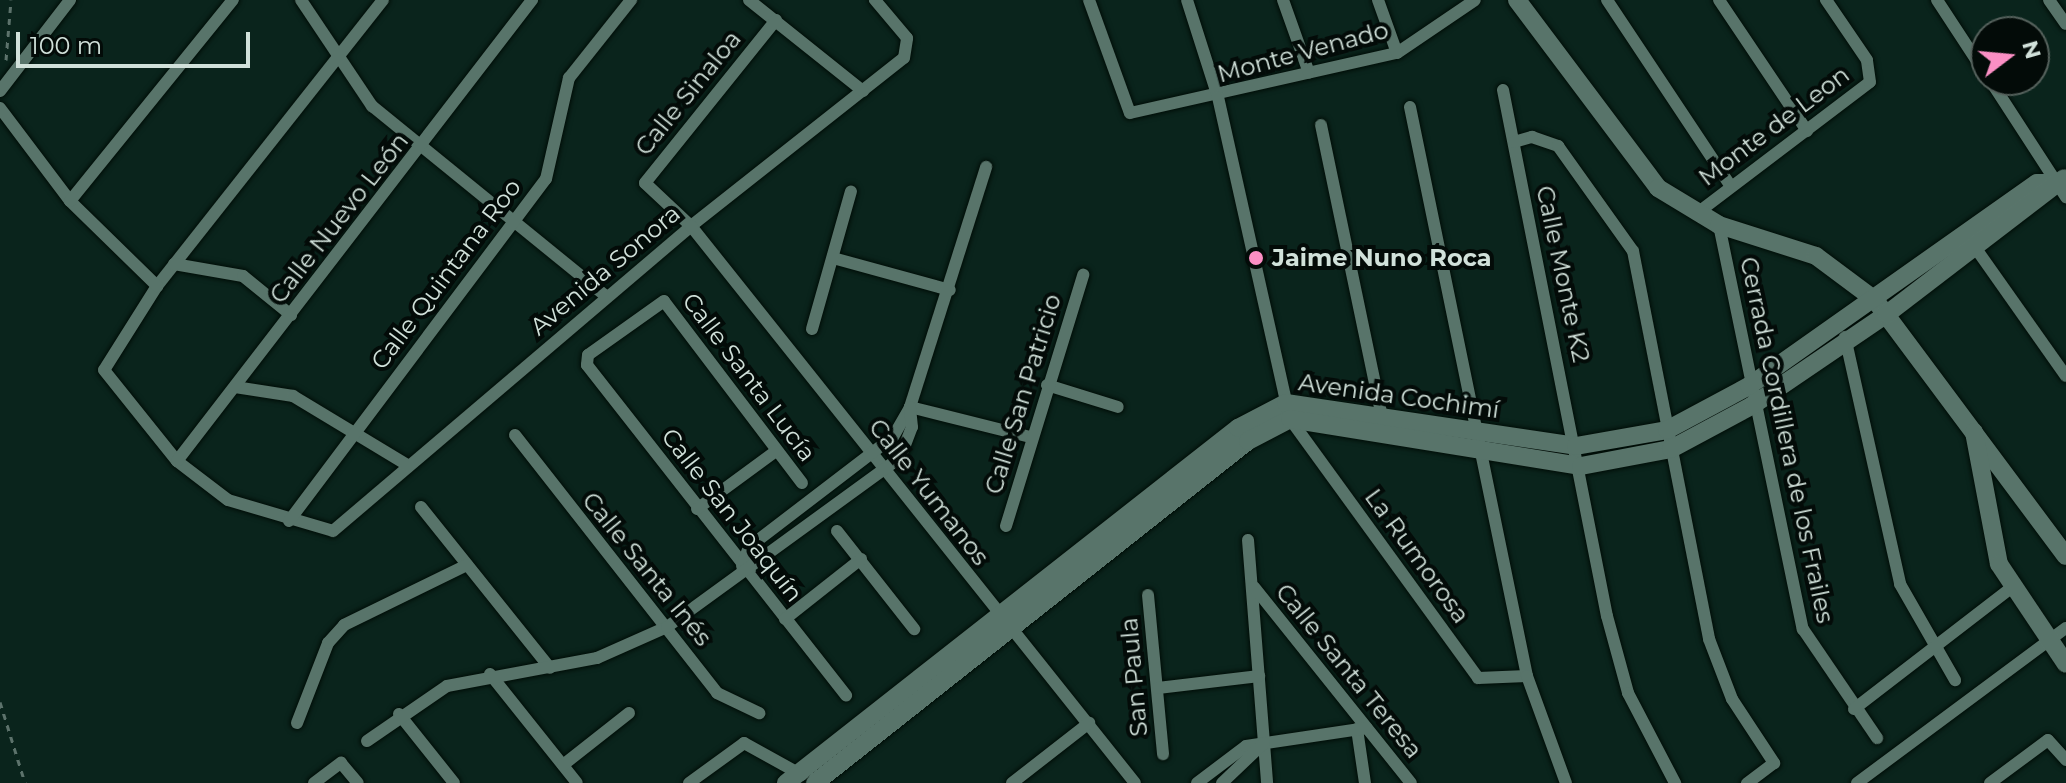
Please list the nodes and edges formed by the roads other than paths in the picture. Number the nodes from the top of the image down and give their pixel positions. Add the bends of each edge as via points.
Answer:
1 (70, 0) edge
2 (233, 0) edge
3 (301, 0) edge
4 (383, 0) edge
5 (532, 0) edge
6 (631, 0) edge
7 (749, 0) edge
8 (875, 0) edge
9 (1089, 0) edge
10 (1187, 0) edge
11 (1283, 0) edge
12 (1378, 0) edge
13 (1475, 0) edge
14 (1517, 0) edge
15 (1607, 0) edge
16 (1719, 0) edge
17 (1826, 0) edge
18 (1937, 0) edge
19 (2049, 0) edge
20 (776, 20) junction
21 (2066, 24) edge
22 (1970, 51) edge
23 (340, 52) junction
24 (1397, 53) junction
25 (1309, 73) junction
26 (2, 88) edge
27 (1503, 90) dead end
28 (863, 91) junction
29 (2001, 96) edge
30 (1218, 97) junction
31 (1410, 107) dead end
32 (0, 108) edge
33 (1321, 125) dead end
34 (1807, 131) junction
35 (1514, 142) junction
36 (422, 147) junction
37 (986, 167) dead end
38 (1730, 185) junction
39 (2063, 185) edge
40 (851, 191) dead end
41 (70, 201) junction
42 (1696, 214) junction
43 (513, 219) junction
44 (1719, 225) junction
45 (691, 226) junction
46 (1977, 250) junction
47 (833, 258) junction
48 (174, 264) junction
49 (1083, 275) dead end
50 (157, 286) junction
51 (950, 290) junction
52 (606, 296) junction
53 (660, 300) joint
54 (1881, 307) junction
55 (291, 315) junction
56 (812, 329) dead end
57 (1843, 332) junction
58 (2066, 376) edge
59 (1047, 385) junction
60 (1749, 386) junction
61 (235, 387) junction
62 (1753, 405) junction
63 (910, 407) junction
64 (1118, 407) dead end
65 (1288, 411) junction
66 (1381, 413) junction
67 (357, 429) junction
68 (1974, 429) junction
69 (1667, 430) junction
70 (1478, 431) junction
71 (515, 435) dead end
72 (1030, 437) junction
73 (1576, 446) junction
74 (1671, 449) junction
75 (776, 451) junction
76 (1481, 451) junction
77 (873, 455) junction
78 (177, 461) junction
79 (409, 466) junction
80 (1581, 466) junction
81 (884, 469) junction
82 (802, 483) dead end
83 (421, 507) dead end
84 (697, 509) junction
85 (787, 519) junction
86 (289, 521) junction
87 (1006, 526) dead end
88 (797, 531) junction
89 (837, 531) dead end
90 (1248, 540) dead end
91 (2064, 547) edge
92 (861, 559) junction
93 (467, 565) junction
94 (742, 566) junction
95 (1254, 587) junction
96 (2010, 589) junction
97 (1148, 595) dead end
98 (997, 614) junction
99 (785, 619) junction
100 (667, 627) junction
101 (2066, 628) edge
102 (914, 629) dead end
103 (1009, 629) junction
104 (2048, 642) junction
105 (1933, 648) junction
106 (2066, 664) edge
107 (550, 668) junction
108 (490, 674) junction
109 (1259, 676) junction
110 (1527, 676) junction
111 (1955, 680) dead end
112 (1158, 688) junction
113 (846, 695) dead end
114 (1854, 709) junction
115 (629, 713) dead end
116 (759, 713) dead end
117 (399, 714) junction
118 (297, 723) dead end
119 (1089, 723) junction
120 (1362, 728) junction
121 (1877, 738) dead end
122 (367, 741) dead end
123 (1264, 743) junction
124 (1163, 754) dead end
125 (2066, 760) edge
126 (563, 765) junction
127 (805, 781) edge
128 (314, 783) edge
129 (358, 783) edge
130 (454, 783) edge
131 (577, 783) edge
132 (689, 783) edge
133 (1012, 783) edge
134 (1135, 783) edge
135 (1197, 783) edge
136 (1222, 783) edge
137 (1267, 783) edge
138 (1365, 783) edge
139 (1411, 783) edge
140 (1566, 783) edge
141 (1675, 783) edge
142 (1747, 783) edge
143 (1857, 783) edge
144 (1990, 783) edge

1 - 26 street
2 - 41 street
3 - 23 street
4 - 23 street
5 - 36 street, Calle Nuevo León
6 - 43 street, Calle Quintana Roo via 569,78 546,179
7 - 20 street
8 - 28 street, Avenida Sonora via 909,49
9 - 30 street, Monte Venado via 1130,113
10 - 30 street
11 - 25 street
12 - 24 street
13 - 24 street, Monte Venado
14 - 42 street via 1627,155
15 - 38 street
16 - 34 street
17 - 34 street, Monte de Leon via 1872,69 1870,82
18 - 22 street
19 - 21 street
20 - 28 street
20 - 45 street, Calle Sinaloa via 647,177 648,188
23 - 36 street via 372,106
23 - 48 street
24 - 25 street, Monte Venado
25 - 30 street, Monte Venado
27 - 35 street, Calle Monte K2
28 - 45 street, Avenida Sonora
29 - 39 street
30 - 65 street
31 - 70 street
32 - 41 street
33 - 66 street
34 - 38 street, Monte de Leon
35 - 69 street via 1532,137 1558,146 1629,245
35 - 73 street, Calle Monte K2
36 - 43 street
36 - 55 street, Calle Nuevo León
37 - 51 street
38 - 42 street, Monte de Leon
39 - 46 street, Avenida Cochimí
39 - 54 street, Avenida Cochimí via 2037,183
40 - 47 street
41 - 50 street
42 - 44 street
43 - 52 street
43 - 67 street, Calle Quintana Roo
44 - 54 street via 1802,249
44 - 60 street, Cerrada Cordillera de los Frailes
45 - 52 street, Avenida Sonora
45 - 77 street, Calle Yumanos
46 - 54 street, Avenida Cochimí
46 - 58 street
47 - 51 street
47 - 56 street
48 - 50 street
48 - 55 street via 243,276
49 - 59 street, Calle San Patricio
50 - 78 street via 104,370
51 - 63 street
52 - 79 street, Avenida Sonora
53 - 75 street, Calle Santa Lucía
53 - 84 street, Calle San Joaquín via 585,360
54 - 57 street, Avenida Cochimí
54 - 68 street
55 - 61 street, Calle Nuevo León
57 - 60 street, Avenida Cochimí
57 - 62 street, Avenida Cochimí
57 - 105 street via 1900,584
59 - 64 street
59 - 72 street, Calle San Patricio
60 - 62 street, Cerrada Cordillera de los Frailes
60 - 69 street, Avenida Cochimí
61 - 67 street via 293,396
61 - 78 street, Calle Nuevo León
62 - 74 street, Avenida Cochimí
62 - 114 street, Cerrada Cordillera de los Frailes via 1803,629
63 - 72 street
63 - 77 street
63 - 81 street via 906,447
65 - 66 street, Avenida Cochimí
65 - 76 street, Avenida Cochimí
65 - 98 street, Avenida Cochimí via 1238,428
65 - 103 street, Avenida Cochimí
65 - 110 street, La Rumorosa via 1478,678
66 - 70 street, Avenida Cochimí
67 - 79 street
67 - 86 street, Calle Quintana Roo
68 - 91 street
68 - 96 street via 1991,541
69 - 73 street, Avenida Cochimí
69 - 74 street
70 - 73 street, Avenida Cochimí
70 - 76 street
71 - 100 street, Calle Santa Inés
72 - 87 street, Calle San Patricio
73 - 80 street, Calle Monte K2
74 - 80 street, Avenida Cochimí
74 - 142 street via 1709,639 1732,699 1774,763
75 - 82 street, Calle Santa Lucía
75 - 84 street
76 - 80 street, Avenida Cochimí
76 - 110 street
77 - 81 street, Calle Yumanos
77 - 85 street
78 - 86 street via 228,500
79 - 86 street, Avenida Sonora via 333,531
80 - 141 street, Calle Monte K2 via 1628,693
81 - 88 street
81 - 98 street, Calle Yumanos
83 - 93 street
84 - 94 street, Calle San Joaquín
85 - 88 street
85 - 94 street via 749,547
88 - 94 street
89 - 92 street
90 - 95 street
92 - 99 street
92 - 102 street
93 - 107 street
93 - 118 street via 344,625 328,643
94 - 99 street, Calle San Joaquín
94 - 100 street
95 - 109 street
95 - 120 street, Calle Santa Teresa
96 - 104 street
96 - 105 street
97 - 112 street, San Paula
98 - 103 street, Calle Yumanos
98 - 127 street, Avenida Cochimí
99 - 113 street, Calle San Joaquín
100 - 107 street via 620,651
100 - 116 street, Calle Santa Inés via 717,693
101 - 104 street
103 - 119 street, Calle Yumanos
103 - 127 street, Avenida Cochimí
104 - 106 street
104 - 143 street
105 - 111 street
105 - 114 street
107 - 108 street
108 - 117 street via 447,686
108 - 126 street
109 - 112 street
109 - 123 street
110 - 140 street
112 - 124 street, San Paula
114 - 121 street, Cerrada Cordillera de los Frailes
115 - 126 street
117 - 122 street
117 - 130 street
119 - 133 street
119 - 134 street, Calle Yumanos
120 - 123 street
120 - 138 street
120 - 139 street, Calle Santa Teresa
123 - 135 street via 1246,746
123 - 136 street
123 - 137 street
125 - 144 street via 2048,740
126 - 131 street
127 - 132 street via 744,743
128 - 129 street via 341,763

